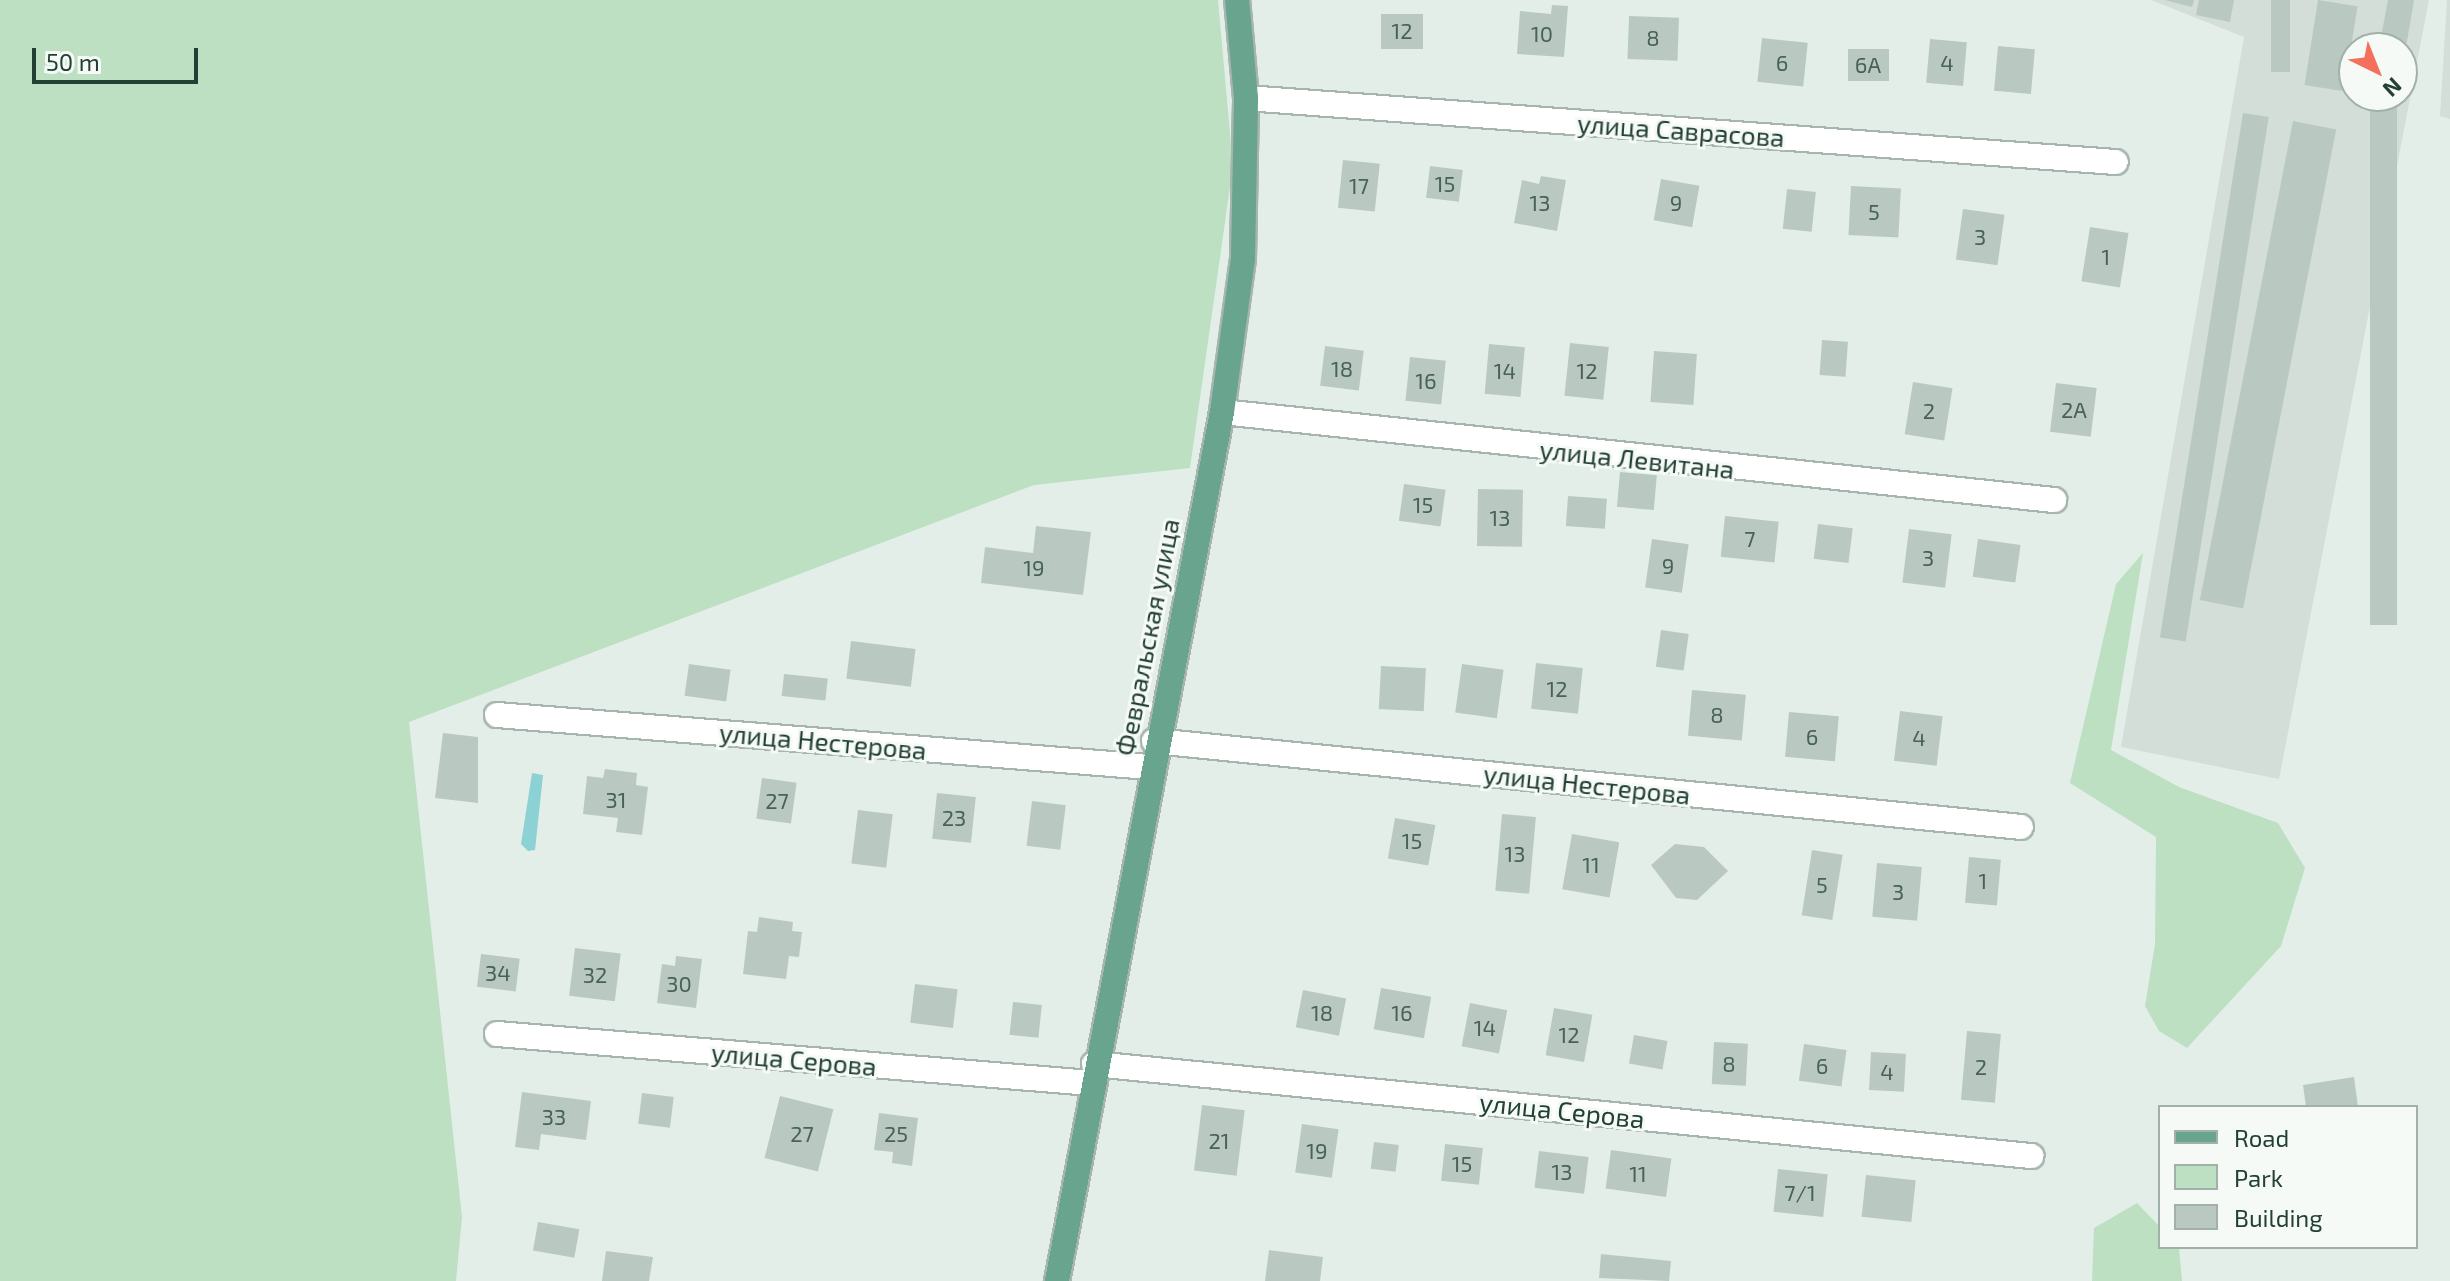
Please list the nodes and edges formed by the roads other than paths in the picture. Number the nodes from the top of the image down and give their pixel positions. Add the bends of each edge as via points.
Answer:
1 (1237, 0) edge
2 (1246, 98) junction
3 (2116, 162) dead end
4 (1222, 412) junction
5 (2054, 500) dead end
6 (497, 715) dead end
7 (1154, 741) junction
8 (1149, 767) junction
9 (2021, 827) dead end
10 (497, 1034) dead end
11 (1092, 1074) junction
12 (2031, 1156) dead end
13 (1057, 1281) edge

1 - 2 main road, Февральская улица
2 - 3 street, улица Саврасова
2 - 4 main road, Февральская улица via 1243,258
4 - 5 street, улица Левитана
4 - 7 main road, Февральская улица
6 - 8 street, улица Нестерова
7 - 8 main road, Февральская улица
7 - 9 street, улица Нестерова
8 - 11 main road, Февральская улица
10 - 11 street, улица Серова
11 - 12 street, улица Серова
11 - 13 main road, Февральская улица

